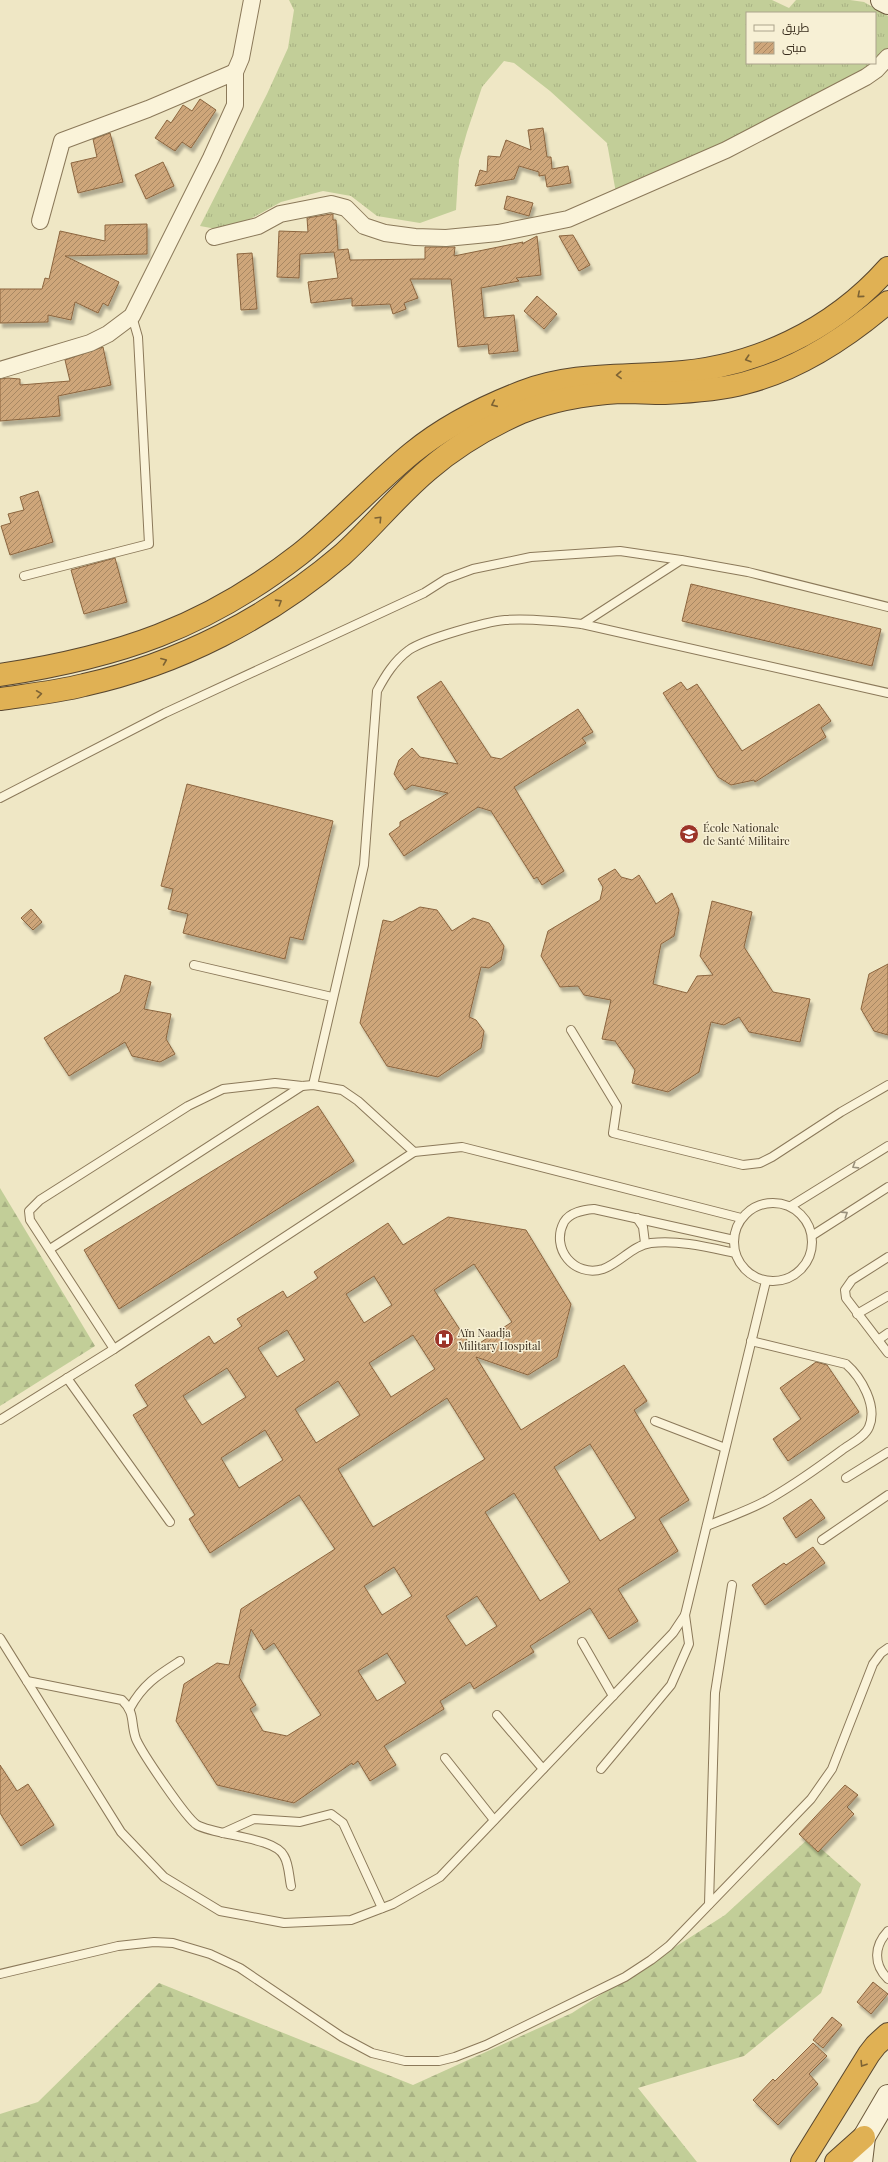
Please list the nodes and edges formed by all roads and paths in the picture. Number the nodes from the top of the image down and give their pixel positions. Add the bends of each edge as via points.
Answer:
1 (252, 0) edge
2 (882, 0) edge
3 (888, 3) edge
4 (888, 57) edge
5 (235, 72) junction
6 (40, 221) dead end
7 (214, 237) dead end
8 (888, 268) edge
9 (888, 302) edge
10 (132, 316) junction
11 (0, 370) edge
12 (681, 560) junction
13 (24, 576) dead end
14 (888, 606) edge
15 (582, 624) junction
16 (0, 675) edge
17 (888, 693) edge
18 (0, 700) edge
19 (0, 798) edge
20 (194, 965) dead end
21 (332, 998) junction
22 (571, 1030) dead end
23 (313, 1085) junction
24 (888, 1085) edge
25 (302, 1086) junction
26 (888, 1146) edge
27 (414, 1152) junction
28 (888, 1187) edge
29 (791, 1206) junction
30 (637, 1218) junction
31 (742, 1218) junction
32 (813, 1235) junction
33 (734, 1240) junction
34 (645, 1244) junction
35 (50, 1249) junction
36 (735, 1253) junction
37 (888, 1257) edge
38 (766, 1281) junction
39 (888, 1296) edge
40 (857, 1314) junction
41 (888, 1333) edge
42 (878, 1340) junction
43 (752, 1341) junction
44 (114, 1349) junction
45 (888, 1353) edge
46 (67, 1378) junction
47 (0, 1420) edge
48 (656, 1421) dead end
49 (725, 1448) junction
50 (888, 1452) edge
51 (846, 1478) dead end
52 (888, 1495) edge
53 (170, 1522) dead end
54 (706, 1526) junction
55 (822, 1540) dead end
56 (732, 1585) dead end
57 (685, 1615) junction
58 (0, 1638) edge
59 (582, 1642) dead end
60 (888, 1648) edge
61 (180, 1660) dead end
62 (27, 1681) junction
63 (613, 1696) junction
64 (130, 1708) junction
65 (497, 1715) dead end
66 (445, 1758) dead end
67 (543, 1769) junction
68 (601, 1769) dead end
69 (494, 1820) junction
70 (223, 1833) junction
71 (291, 1886) dead end
72 (710, 1904) junction
73 (382, 1908) junction
74 (888, 1931) edge
75 (0, 1974) edge
76 (888, 1979) edge
77 (888, 2034) edge
78 (888, 2096) edge
79 (864, 2137) junction
80 (802, 2162) edge
81 (836, 2162) edge
82 (861, 2162) edge

1 - 5 street via 242,58
2 - 3 street
4 - 7 street via 866,77 726,150 568,219 498,233 446,238 415,237 385,233 364,226 346,208 331,204 280,214 258,226
5 - 6 street via 148,109 62,141
5 - 10 street via 235,105 226,127
8 -> 16 highway via 836,315 814,329 766,352 695,371 571,378 524,391 477,411 434,436 413,452 352,510 298,555 209,613 173,631 113,652
18 -> 9 highway via 120,676 189,651 248,621 286,598 343,554 434,466 465,442 504,420 545,404 590,395 616,392 664,393 744,384 797,364 821,351 851,332
10 - 11 street via 108,334 90,343
10 - 13 lane via 138,337 149,544
12 - 14 lane via 748,572
12 - 15 lane
12 - 19 lane via 620,551 531,556 473,569 165,713
15 - 17 lane
15 - 21 lane via 504,620 439,636 409,650 388,670 377,692 364,865
20 - 21 lane
21 - 23 lane
22 - 24 lane via 617,1106 612,1133 743,1164 760,1163 772,1157
23 - 25 lane
23 - 27 lane via 342,1090
25 - 35 lane
25 - 35 lane via 275,1083 223,1089 188,1106 47,1196 29,1211 30,1220
26 -> 29 lane
27 - 31 lane via 462,1147
27 - 44 lane
32 -> 28 lane
29 - 31 lane via 768,1202 755,1207
29 - 32 lane via 803,1215
30 - 33 lane
30 - 34 lane via 643,1227
30 - 34 lane via 594,1209 579,1211 566,1219 560,1231 560,1244 566,1259 576,1267 590,1270 604,1268
31 - 33 lane via 735,1230
32 - 38 lane via 812,1250 807,1263 800,1271 788,1278
33 - 36 lane
34 - 36 lane via 687,1243
35 - 44 lane
36 - 38 lane via 751,1275
37 - 40 lane via 846,1286 846,1298
38 - 43 lane
39 - 40 lane
40 - 42 lane
41 - 42 lane
42 - 45 lane
43 - 49 lane
43 - 54 lane via 846,1364 867,1393 871,1411 869,1426 862,1435 819,1467 770,1499
44 - 46 lane
46 - 47 lane
46 - 53 lane
48 - 49 lane
49 - 54 lane
50 - 51 lane
52 - 55 lane
54 - 57 lane
56 - 72 lane via 715,1693
57 - 63 lane via 673,1633
57 - 68 lane via 689,1644 671,1685
58 - 62 lane
59 - 63 lane
60 - 72 lane via 873,1664 839,1753 822,1785
61 - 64 lane via 150,1680
62 - 64 lane via 122,1700
62 - 73 lane via 121,1832 164,1878 220,1911 284,1924 351,1920
63 - 67 lane
64 - 70 lane via 136,1739 172,1796 197,1825
65 - 67 lane
66 - 69 lane
67 - 69 lane
69 - 73 lane via 440,1877
70 - 71 lane via 273,1846 284,1856
70 - 73 lane via 254,1819 300,1822 331,1814 343,1823
72 - 75 lane via 669,1946 625,1977 481,2048 439,2060 405,2061 367,2051 240,1968 210,1954 177,1944 136,1943
74 - 76 lane via 879,1944 876,1958 881,1972
77 -> 80 highway via 869,2054
78 - 79 street
79 - 81 highway
79 - 82 street

